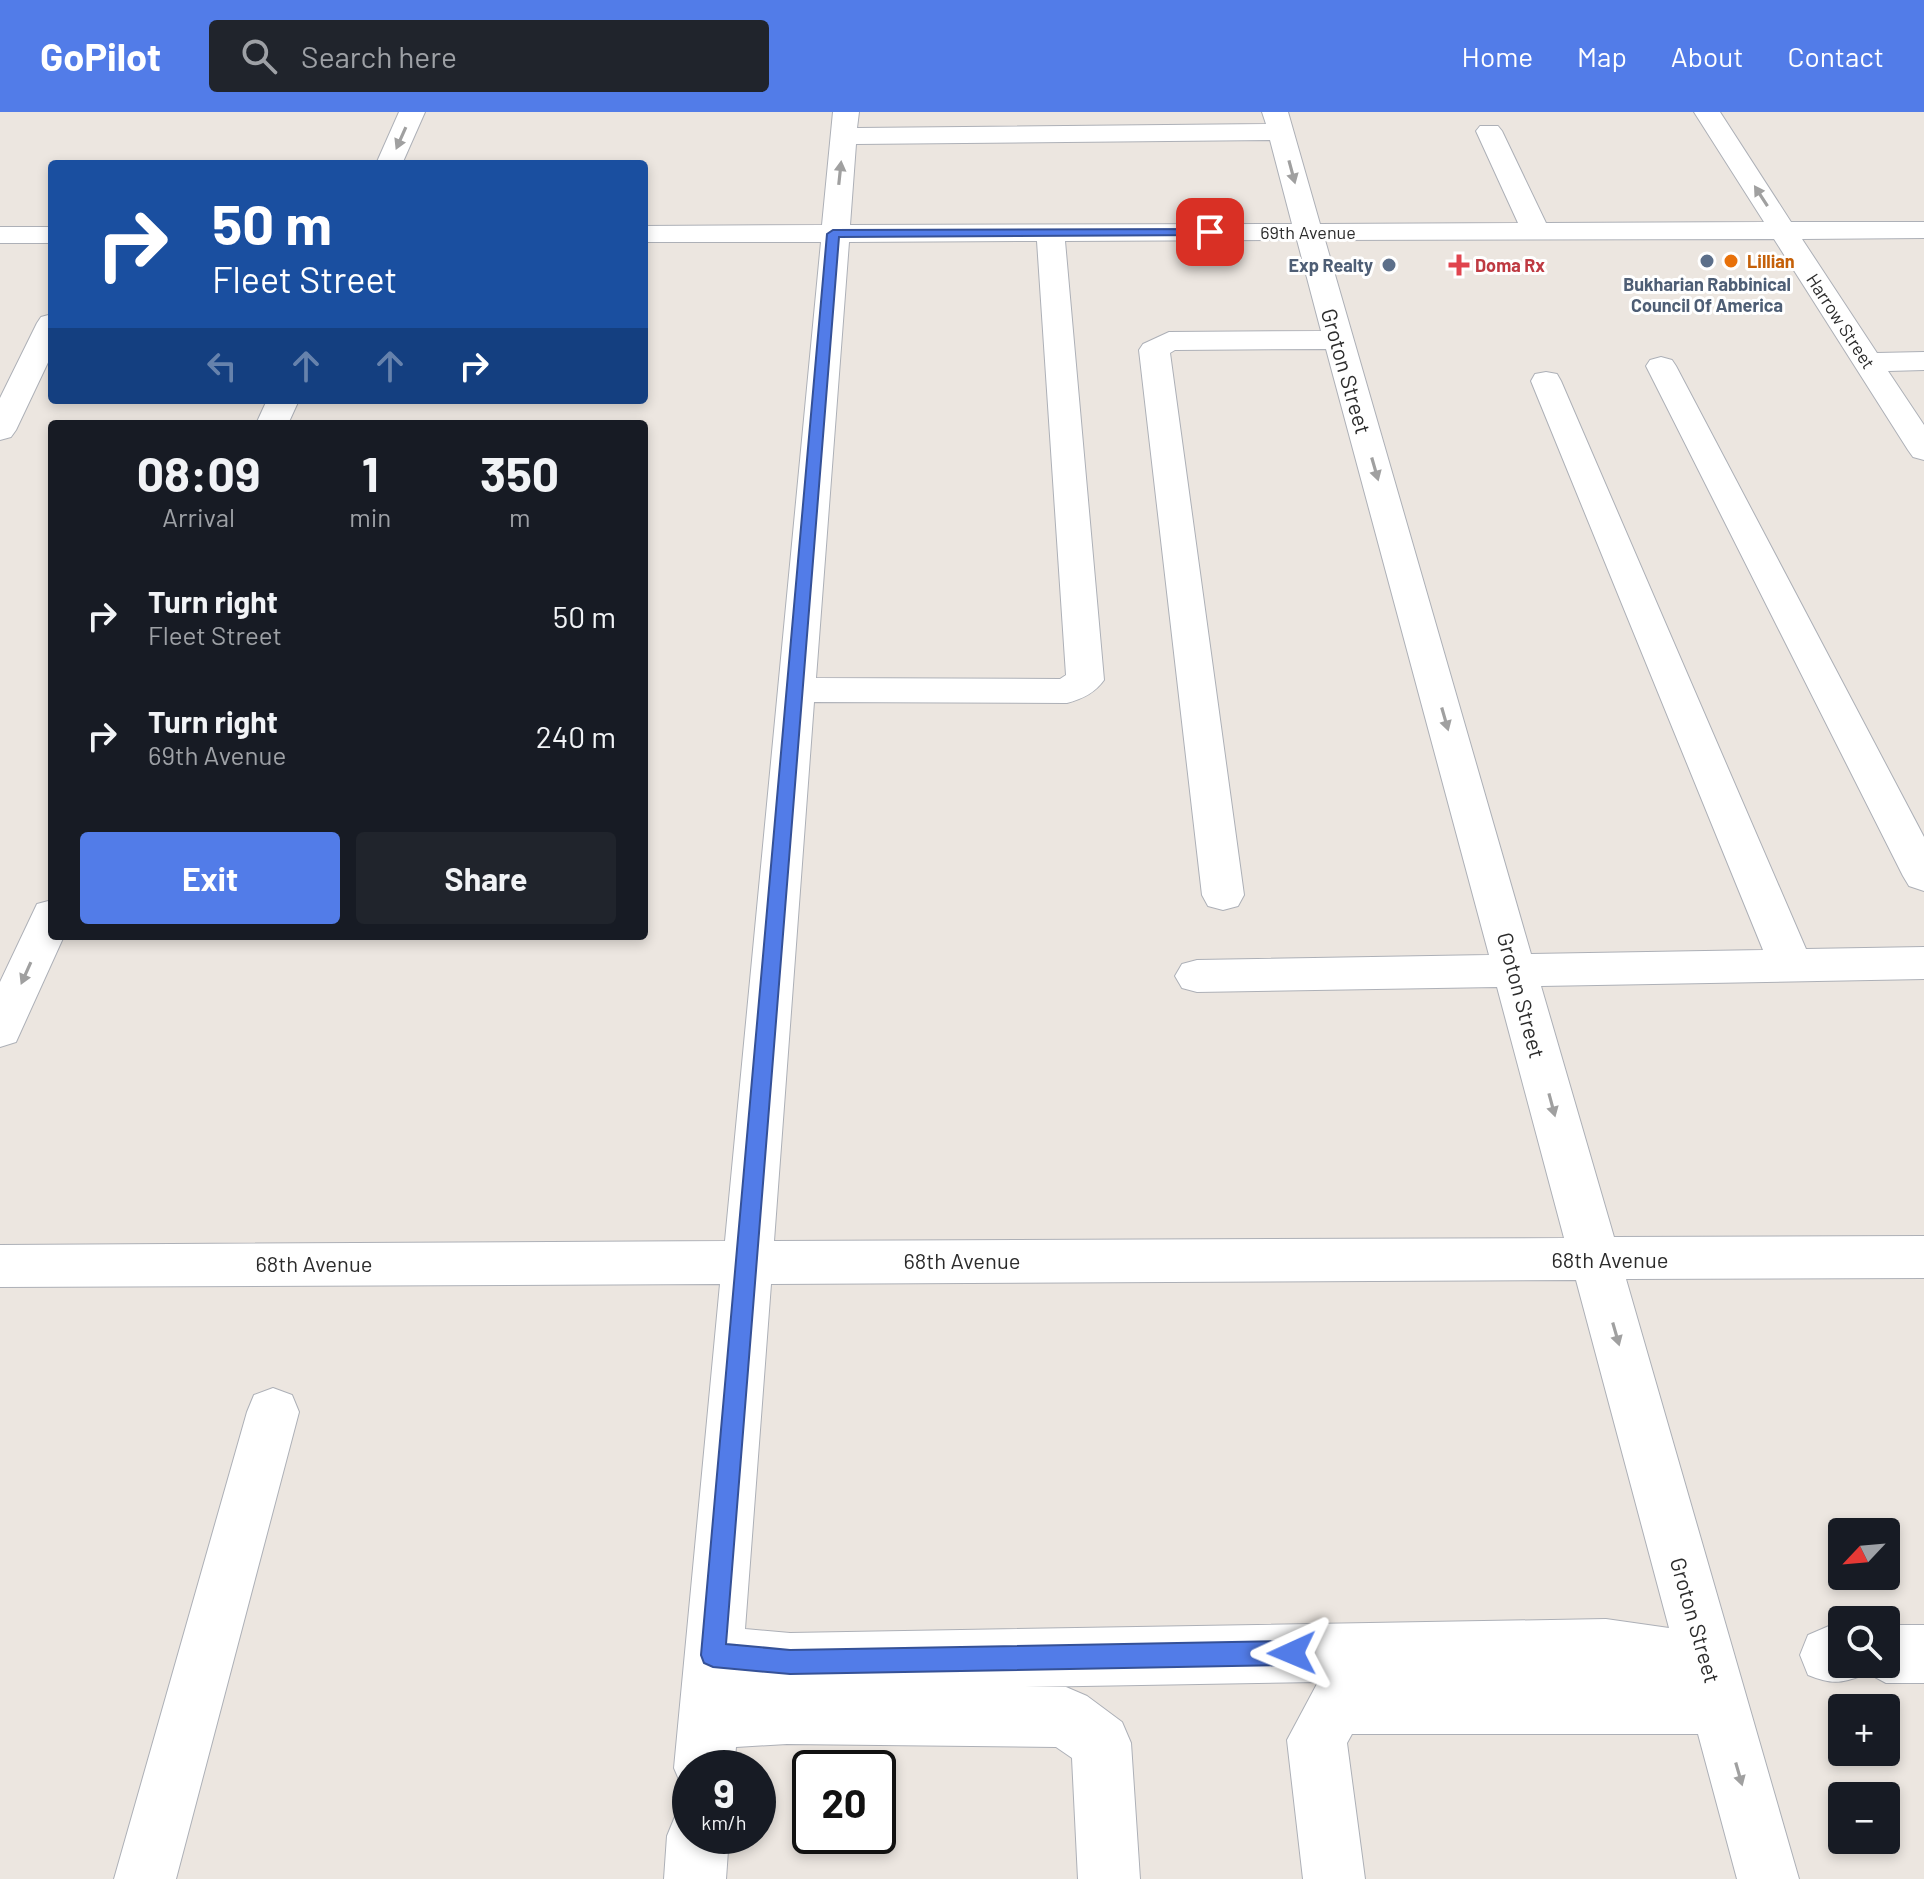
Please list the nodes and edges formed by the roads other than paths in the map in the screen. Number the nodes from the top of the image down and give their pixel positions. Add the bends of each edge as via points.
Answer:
1 (412, 112) edge
2 (1707, 112) edge
3 (1278, 122) edge
4 (1061, 123) edge
5 (845, 124) edge
6 (1489, 131) dead end
7 (391, 160) edge
8 (1924, 230) edge
9 (1536, 231) junction
10 (1783, 231) junction
11 (1308, 232) junction
12 (1050, 233) junction
13 (648, 234) edge
14 (833, 234) junction
15 (0, 235) edge
16 (48, 235) edge
17 (48, 331) edge
18 (1339, 340) junction
19 (1924, 361) edge
20 (1867, 362) junction
21 (1661, 366) dead end
22 (1546, 381) dead end
23 (0, 430) edge
24 (1924, 450) edge
25 (795, 690) junction
26 (1924, 876) edge
27 (1223, 895) dead end
28 (48, 924) edge
29 (1924, 963) edge
30 (1791, 965) junction
31 (1515, 970) junction
32 (1197, 976) dead end
33 (0, 1030) edge
34 (1924, 1257) edge
35 (1596, 1259) junction
36 (746, 1261) junction
37 (0, 1266) edge
38 (273, 1412) dead end
39 (1900, 1654) edge
40 (1924, 1654) edge
41 (713, 1655) junction
42 (1714, 1683) junction
43 (706, 1744) edge
44 (697, 1854) edge
45 (145, 1879) edge
46 (695, 1879) edge
47 (1109, 1879) edge
48 (1334, 1879) edge
49 (1768, 1879) edge

1 -> 7 street
10 -> 2 street, Harrow Street
3 - 4 street
3 -> 11 street, Groton Street
4 - 5 street
14 -> 5 street
6 - 9 street
8 - 10 street, 69th Avenue
9 - 10 street, 69th Avenue
9 - 11 street, 69th Avenue
10 - 20 street, Harrow Street
11 - 12 street, 69th Avenue
11 - 18 street, Groton Street
12 - 14 street, 69th Avenue
12 - 25 street via 1085,680 1067,691
13 - 14 street, 69th Avenue
14 - 25 street
15 - 16 street
17 - 23 street
18 - 27 street via 1169,341 1154,350
18 -> 31 street, Groton Street
19 - 20 street
20 - 24 street, Harrow Street
21 - 26 street
22 - 30 street
25 - 36 street
28 -> 33 street
29 - 30 street
30 - 31 street
31 - 32 street
31 -> 35 street, Groton Street
34 - 35 street, 68th Avenue
35 - 36 street, 68th Avenue
35 -> 42 street, Groton Street
36 - 37 street, 68th Avenue
36 - 41 street
38 - 45 street
39 - 40 street
41 - 42 street via 790,1662 1606,1648
41 - 43 street
42 - 48 street via 1336,1704 1317,1740
42 -> 49 street, Groton Street
43 - 47 street via 787,1714 1066,1717 1101,1743
44 - 46 street

